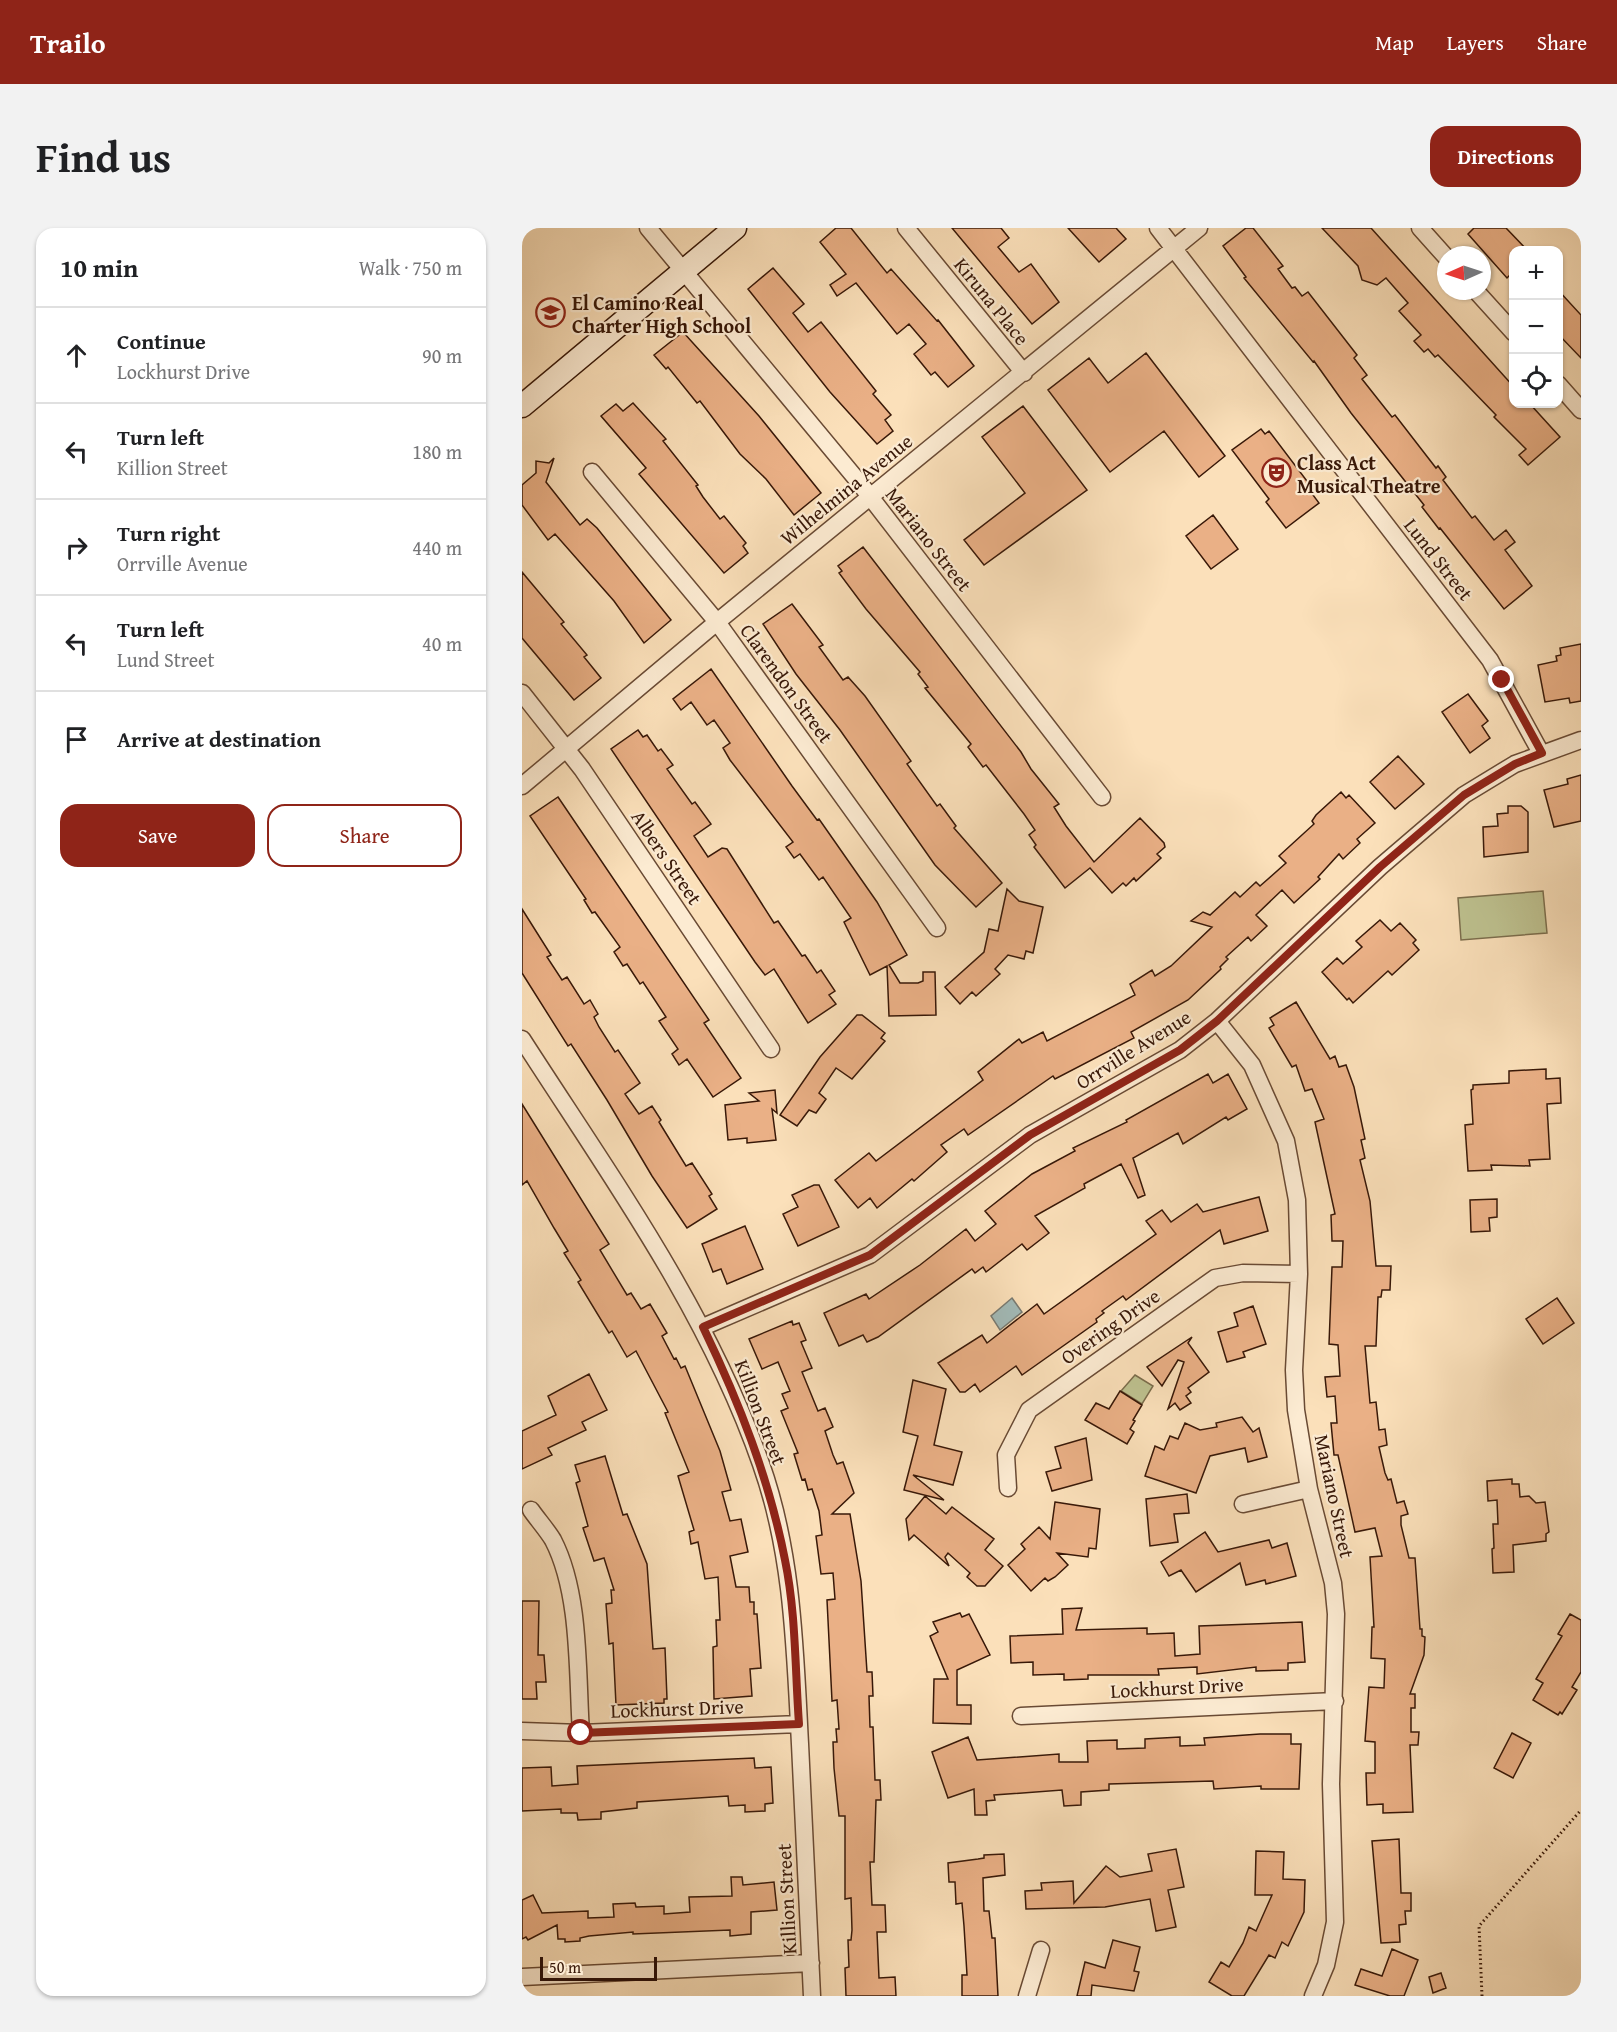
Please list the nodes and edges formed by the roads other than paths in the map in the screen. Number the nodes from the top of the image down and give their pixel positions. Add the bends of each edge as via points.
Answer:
1 (648, 228) edge
2 (735, 228) edge
3 (906, 228) edge
4 (1158, 228) edge
5 (1199, 228) edge
6 (1420, 228) edge
7 (1437, 247) edge
8 (1173, 249) junction
9 (683, 271) junction
10 (1484, 300) edge
11 (1509, 327) edge
12 (1024, 373) junction
13 (1563, 390) edge
14 (522, 406) edge
15 (1581, 410) edge
16 (592, 472) dead end
17 (870, 496) junction
18 (717, 622) junction
19 (522, 693) edge
20 (1581, 740) edge
21 (567, 748) junction
22 (1542, 753) junction
23 (522, 786) edge
24 (1102, 797) dead end
25 (938, 928) dead end
26 (1217, 1021) junction
27 (522, 1039) edge
28 (771, 1049) dead end
29 (1299, 1274) junction
30 (703, 1327) junction
31 (1008, 1488) dead end
32 (1309, 1489) junction
33 (1243, 1504) dead end
34 (531, 1510) dead end
35 (1335, 1701) junction
36 (1021, 1716) dead end
37 (799, 1724) junction
38 (522, 1731) edge
39 (581, 1733) junction
40 (1041, 1950) dead end
41 (811, 1964) junction
42 (522, 1977) edge
43 (812, 1996) edge
44 (1027, 1996) edge
45 (1313, 1996) edge

1 - 9 street, Mariano Street
2 - 9 main road
3 - 12 street, Kiruna Place
4 - 8 street, Lund Street
5 - 8 street, Wilhelmina Avenue
6 - 7 street
8 - 12 street, Wilhelmina Avenue
8 - 22 street, Lund Street via 1490,660
9 - 14 main road
9 - 17 street, Mariano Street
10 - 11 street
12 - 17 street, Wilhelmina Avenue
13 - 15 street
16 - 18 street, Clarendon Street
17 - 18 street, Wilhelmina Avenue
17 - 24 street, Mariano Street
18 - 21 street, Wilhelmina Avenue
18 - 25 street, Clarendon Street
19 - 21 street, Albers Street
20 - 22 street, Orrville Avenue
21 - 23 street, Wilhelmina Avenue
21 - 28 street, Albers Street
22 - 26 street, Orrville Avenue via 1515,764 1464,795 1380,867
26 - 29 street, Mariano Street via 1251,1065 1286,1141 1297,1200
26 - 30 street, Orrville Avenue via 1180,1050 1030,1135 870,1255
27 - 30 street, Killion Street
29 - 31 street, Overing Drive via 1243,1273 1215,1278 1029,1410 1006,1455
29 - 32 street, Mariano Street via 1294,1370 1296,1410
30 - 37 street, Killion Street via 762,1466 783,1551
32 - 33 street
32 - 35 street, Mariano Street via 1333,1583
34 - 39 street via 553,1541 569,1589
35 - 36 street, Lockhurst Drive
35 - 45 street, Mariano Street via 1331,1784 1335,1922 1326,1965
37 - 39 street, Lockhurst Drive
37 - 41 street, Killion Street
38 - 39 street, Lockhurst Drive
40 - 44 street
41 - 42 street
41 - 43 street, Killion Street

